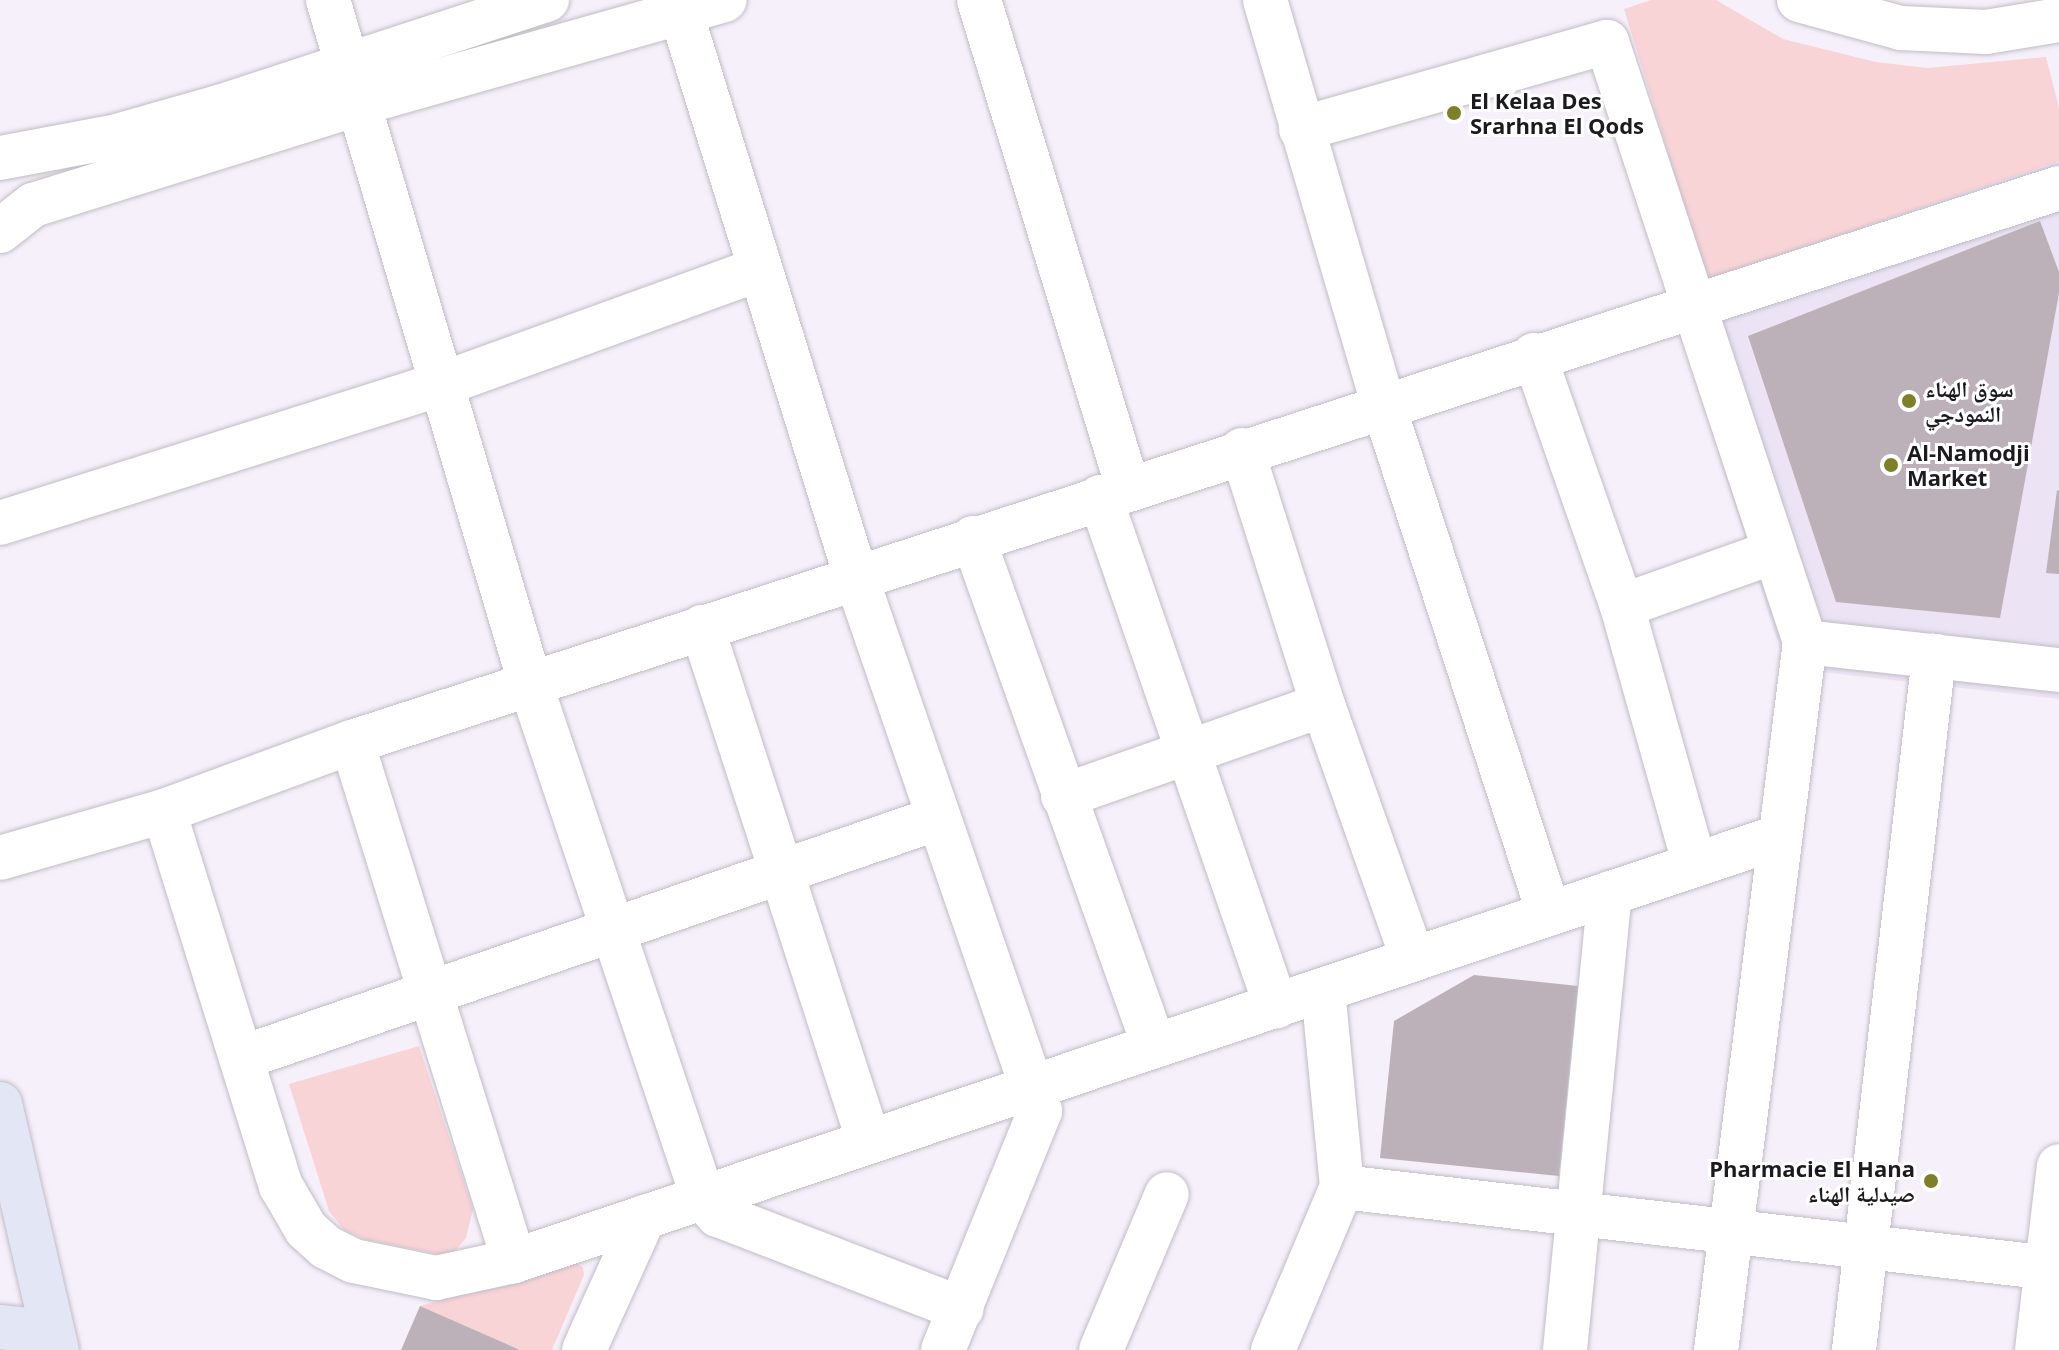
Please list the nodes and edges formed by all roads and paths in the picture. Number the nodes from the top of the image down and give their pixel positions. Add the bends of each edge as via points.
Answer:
1 (328, 0) edge
2 (547, 0) edge
3 (725, 0) edge
4 (979, 0) edge
5 (1265, 0) edge
6 (1799, 0) edge
7 (680, 7) edge
8 (2059, 20) edge
9 (352, 85) junction
10 (1301, 129) junction
11 (0, 158) edge
12 (2059, 188) edge
13 (2, 223) edge
14 (758, 270) junction
15 (1694, 303) junction
16 (1534, 355) junction
17 (445, 383) junction
18 (1383, 404) junction
19 (1242, 450) junction
20 (1114, 493) junction
21 (0, 523) edge
22 (973, 538) junction
23 (1774, 552) junction
24 (856, 577) junction
25 (1622, 606) junction
26 (702, 627) junction
27 (1805, 642) junction
28 (1934, 656) junction
29 (2059, 670) edge
30 (530, 683) junction
31 (1323, 705) junction
32 (352, 742) junction
33 (1187, 753) junction
34 (1063, 796) junction
35 (164, 811) junction
36 (938, 818) junction
37 (1778, 837) junction
38 (0, 858) edge
39 (1695, 865) junction
40 (779, 875) junction
41 (1610, 893) junction
42 (1549, 914) junction
43 (616, 932) junction
44 (1413, 959) junction
45 (1323, 990) junction
46 (431, 994) junction
47 (1276, 1006) junction
48 (1154, 1046) junction
49 (241, 1058) junction
50 (1031, 1088) junction
51 (0, 1104) edge
52 (869, 1142) junction
53 (2059, 1166) edge
54 (1342, 1187) junction
55 (1167, 1194) dead end
56 (703, 1198) junction
57 (1577, 1214) junction
58 (644, 1217) junction
59 (1728, 1231) junction
60 (1865, 1247) junction
61 (514, 1261) junction
62 (2053, 1268) edge
63 (961, 1309) junction
64 (0, 1327) edge
65 (56, 1350) edge
66 (584, 1350) edge
67 (943, 1350) edge
68 (1101, 1350) edge
69 (1273, 1350) edge
70 (1565, 1350) edge
71 (1716, 1350) edge
72 (1854, 1350) edge
73 (2037, 1350) edge

1 - 9 street
2 - 9 street
3 - 7 street
4 - 20 street
5 - 10 street
6 - 8 street via 1901,28 1986,32
7 - 9 street
7 - 14 street
9 - 11 street
9 - 13 street via 33,205
9 - 17 street
10 - 15 street via 1607,42
10 - 18 street
12 - 15 street
14 - 17 street
14 - 24 street
15 - 16 street
15 - 23 street
16 - 18 street
16 - 25 street
17 - 21 street
17 - 30 street
18 - 19 street
18 - 42 street
19 - 20 street
19 - 31 street
20 - 22 street
20 - 33 street
22 - 24 street
22 - 34 street
23 - 25 street
23 - 27 street
24 - 26 street
24 - 36 street
25 - 39 street
26 - 30 street
26 - 40 street
27 - 28 street
27 - 37 street
28 - 29 street
28 - 60 street
30 - 32 street
30 - 43 street
31 - 33 street
31 - 44 street
32 - 35 street
32 - 46 street
33 - 34 street
33 - 47 street
34 - 48 street
35 - 38 street
35 - 49 street
36 - 40 street
36 - 50 street
37 - 39 street
37 - 59 street
39 - 41 street
40 - 43 street
40 - 52 street
41 - 42 street
41 - 57 street
42 - 44 street
43 - 46 street
43 - 56 street
44 - 45 street
45 - 47 street
45 - 54 street
46 - 49 street
46 - 61 street
47 - 48 street
48 - 50 street
49 - 61 street via 281,1186 306,1229 326,1247 391,1272 436,1278
50 - 52 street
50 - 63 street via 1040,1111
51 - 65 main road
52 - 56 street
53 - 62 street
54 - 57 street
54 - 69 street
55 - 68 street
56 - 58 street
56 - 63 street via 718,1215
57 - 59 street
57 - 70 street
58 - 61 street
58 - 66 street
59 - 60 street
59 - 71 street
60 - 62 street
60 - 72 street
62 - 73 street
63 - 67 street
64 - 65 main road via 30,1330

